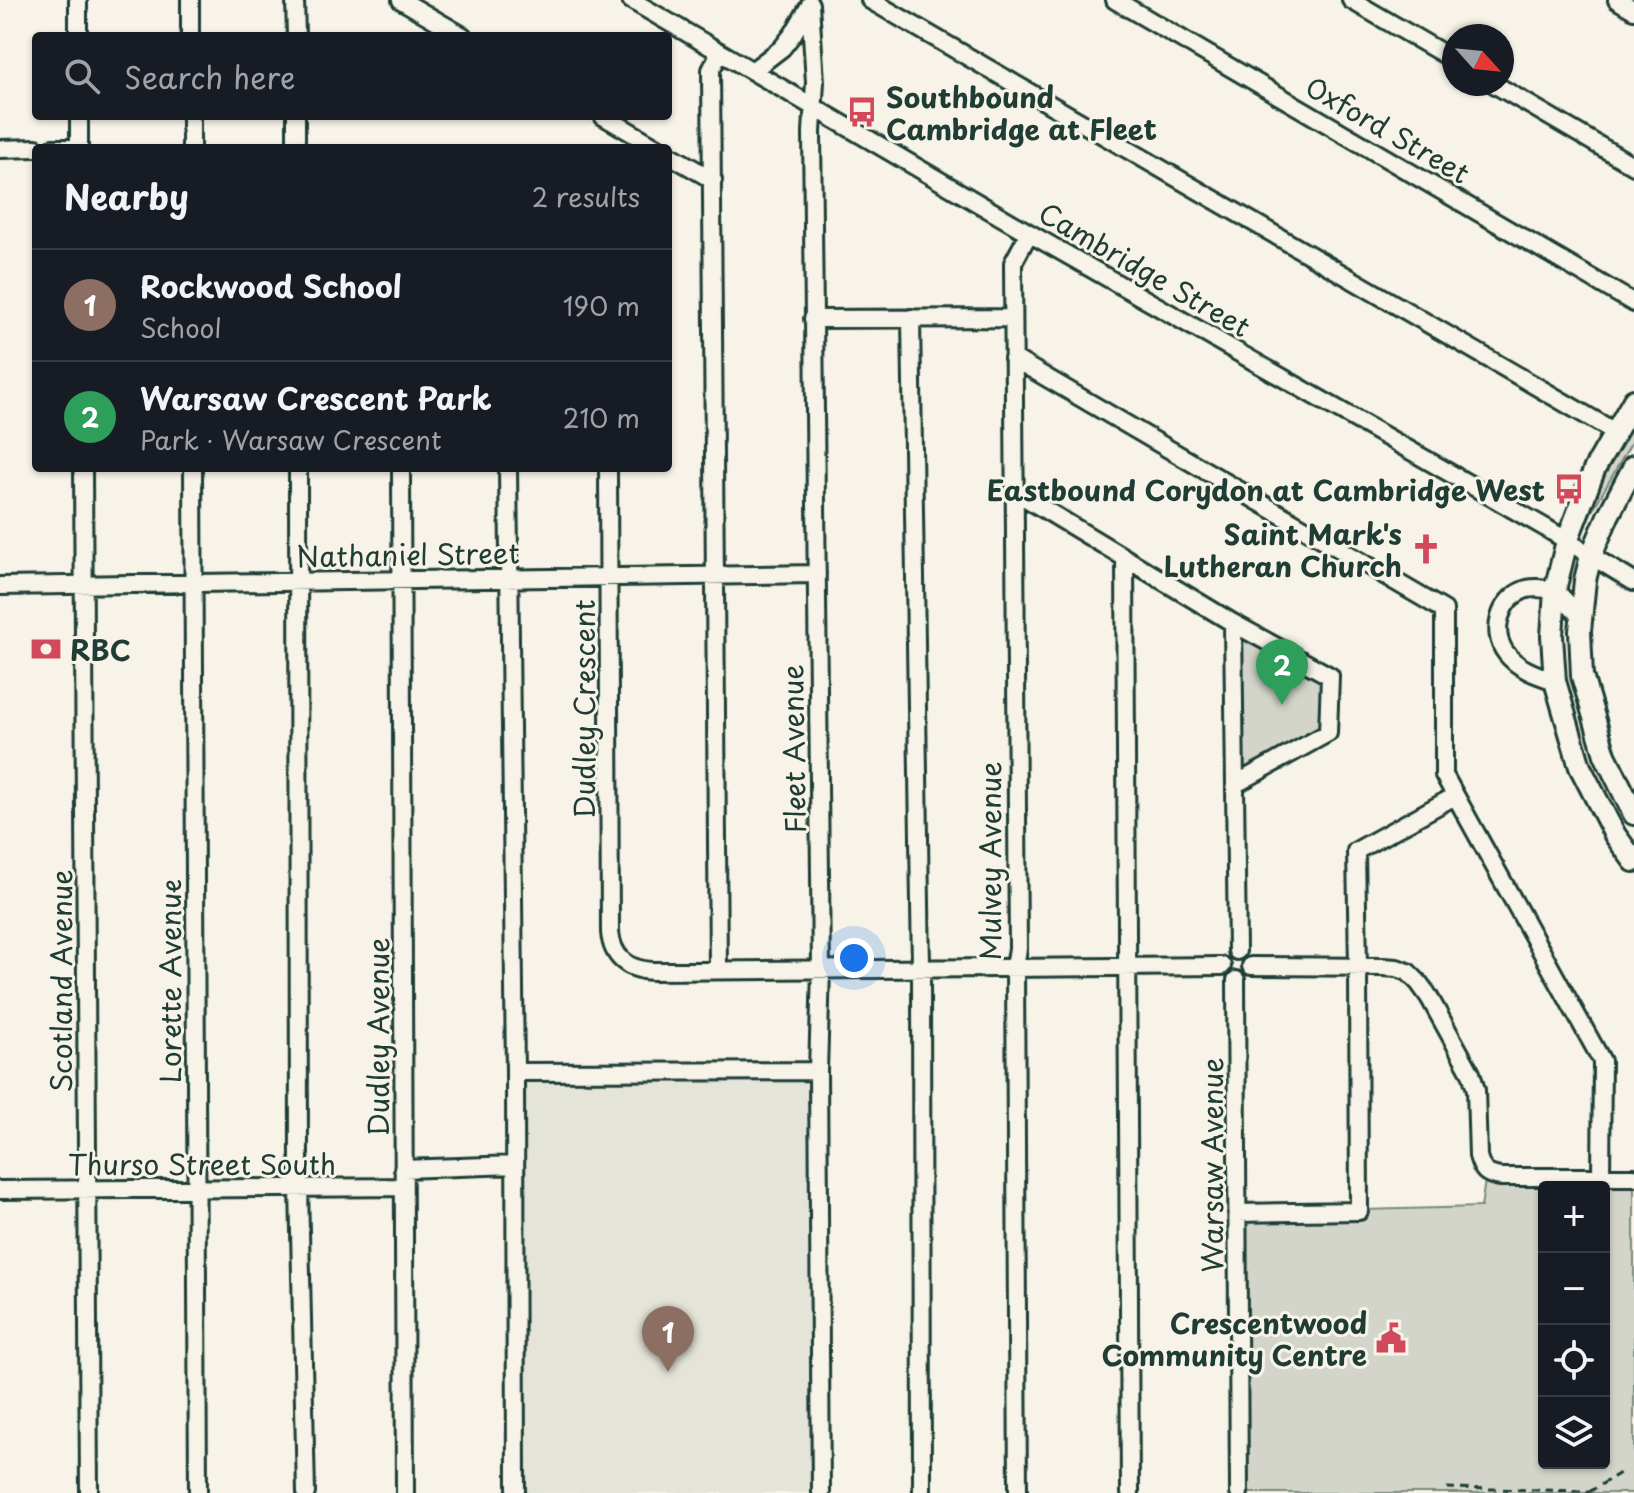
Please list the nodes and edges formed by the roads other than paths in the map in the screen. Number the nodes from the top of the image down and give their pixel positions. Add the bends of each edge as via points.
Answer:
1 (78, 0) edge
2 (190, 0) edge
3 (295, 0) edge
4 (401, 0) edge
5 (631, 0) edge
6 (870, 0) edge
7 (1115, 0) edge
8 (1351, 0) edge
9 (1617, 0) edge
10 (812, 2) edge
11 (1634, 10) edge
12 (78, 32) edge
13 (190, 32) edge
14 (296, 32) edge
15 (456, 32) edge
16 (720, 52) junction
17 (1442, 53) edge
18 (752, 71) junction
19 (1514, 96) edge
20 (814, 108) junction
21 (79, 120) edge
22 (191, 120) edge
23 (296, 120) edge
24 (610, 120) edge
25 (79, 144) edge
26 (191, 144) edge
27 (296, 144) edge
28 (651, 144) edge
29 (32, 148) edge
30 (0, 149) edge
31 (672, 156) edge
32 (1634, 166) edge
33 (713, 180) junction
34 (1029, 233) junction
35 (1634, 303) edge
36 (911, 318) junction
37 (1013, 318) junction
38 (813, 319) junction
39 (1013, 358) junction
40 (1634, 400) edge
41 (1615, 432) junction
42 (1634, 466) edge
43 (83, 472) edge
44 (193, 472) edge
45 (298, 472) edge
46 (401, 472) edge
47 (508, 472) edge
48 (608, 472) edge
49 (1014, 491) junction
50 (1567, 541) junction
51 (1591, 556) junction
52 (1125, 559) junction
53 (817, 574) junction
54 (714, 576) junction
55 (609, 577) junction
56 (509, 579) junction
57 (401, 580) junction
58 (298, 582) junction
59 (1634, 582) edge
60 (193, 583) junction
61 (84, 585) junction
62 (0, 586) edge
63 (1555, 590) junction
64 (1581, 617) junction
65 (1233, 623) junction
66 (1555, 681) junction
67 (1236, 784) junction
68 (1455, 796) junction
69 (1634, 814) edge
70 (1634, 861) edge
71 (1237, 951) junction
72 (1222, 966) junction
73 (1251, 966) junction
74 (1358, 967) junction
75 (921, 968) junction
76 (1015, 968) junction
77 (1127, 968) junction
78 (821, 969) junction
79 (718, 970) junction
80 (1236, 980) junction
81 (818, 1071) junction
82 (515, 1072) junction
83 (515, 1165) junction
84 (403, 1169) junction
85 (1601, 1177) junction
86 (1634, 1177) edge
87 (403, 1187) junction
88 (299, 1188) junction
89 (88, 1189) junction
90 (197, 1189) junction
91 (0, 1190) edge
92 (1237, 1213) junction
93 (89, 1493) edge
94 (198, 1493) edge
95 (306, 1493) edge
96 (405, 1493) edge
97 (516, 1493) edge
98 (821, 1493) edge
99 (922, 1493) edge
100 (1018, 1493) edge
101 (1130, 1493) edge
102 (1239, 1493) edge

1 - 12 street
2 - 13 street
3 - 14 street
4 - 15 street
5 - 16 street, Cambridge Street
6 - 41 street
7 - 35 street, Oxford Street
8 - 17 street
9 - 11 street
10 - 18 street, Fleet Avenue via 787,41
10 - 20 street, Fleet Avenue
16 - 18 street, Cambridge Street
16 - 33 street via 711,70
18 - 20 street, Cambridge Street
19 - 32 street
20 - 34 street, Cambridge Street
20 - 38 street, Fleet Avenue
21 - 25 street
22 - 26 street
23 - 27 street
24 - 28 street
29 - 30 street
31 - 33 street
33 - 54 street
34 - 37 street, Mulvey Avenue via 1013,263
34 - 50 street, Cambridge Street
36 - 37 street
36 - 38 street
36 - 75 street
37 - 39 street, Mulvey Avenue
38 - 53 street, Fleet Avenue
39 - 49 street, Mulvey Avenue
39 - 68 street via 1444,610 1444,775
40 - 41 main road
41 - 50 main road
42 - 51 main road
43 - 61 street, Scotland Avenue
44 - 60 street, Lorette Avenue
45 - 58 street
46 - 57 street
47 - 56 street
48 - 55 street, Dudley Crescent
49 - 52 street
49 - 76 street, Mulvey Avenue
50 - 51 street, Cambridge Street
50 - 63 main road
51 - 59 street, Cambridge Street
51 - 64 main road
52 - 65 street
52 - 77 street
53 - 54 street, Nathaniel Street
53 - 78 street, Fleet Avenue
54 - 55 street, Nathaniel Street
54 - 79 street
55 - 56 street, Nathaniel Street
55 - 79 street, Dudley Crescent via 613,949 641,971
56 - 57 street, Nathaniel Street
56 - 82 street
57 - 58 street, Nathaniel Street
57 - 84 street, Dudley Avenue
58 - 60 street, Nathaniel Street
58 - 88 street
60 - 61 street, Nathaniel Street
60 - 90 street, Lorette Avenue
61 - 62 street, Nathaniel Street
61 - 89 street, Scotland Avenue
63 - 64 street
63 - 66 main road
63 - 66 street via 1527,588 1509,597 1498,621 1506,653 1528,671
64 - 69 main road via 1582,676 1605,755
65 - 67 street
65 - 67 street via 1330,676 1328,733
66 - 70 main road via 1580,767
67 - 71 street
68 - 74 street via 1356,851
68 - 85 street via 1602,1061
71 - 72 street via 1228,954
71 - 73 street
72 - 77 street
72 - 80 street
73 - 74 street
73 - 80 street
74 - 85 street via 1408,972 1429,997 1475,1082 1478,1156 1486,1174
74 - 92 street via 1359,1211
75 - 76 street
75 - 78 street
75 - 99 street
76 - 77 street
76 - 100 street, Mulvey Avenue
77 - 101 street
78 - 79 street
78 - 81 street, Fleet Avenue
80 - 92 street, Warsaw Avenue
81 - 82 street
81 - 98 street, Fleet Avenue
82 - 83 street
83 - 84 street
83 - 97 street
84 - 87 street, Dudley Avenue
85 - 86 street
87 - 88 street, Thurso Street South
87 - 96 street, Dudley Avenue
88 - 90 street, Thurso Street South
88 - 95 street
89 - 90 street, Thurso Street South
89 - 91 street, Thurso Street South
89 - 93 street, Scotland Avenue
90 - 94 street, Lorette Avenue
92 - 102 street, Warsaw Avenue

